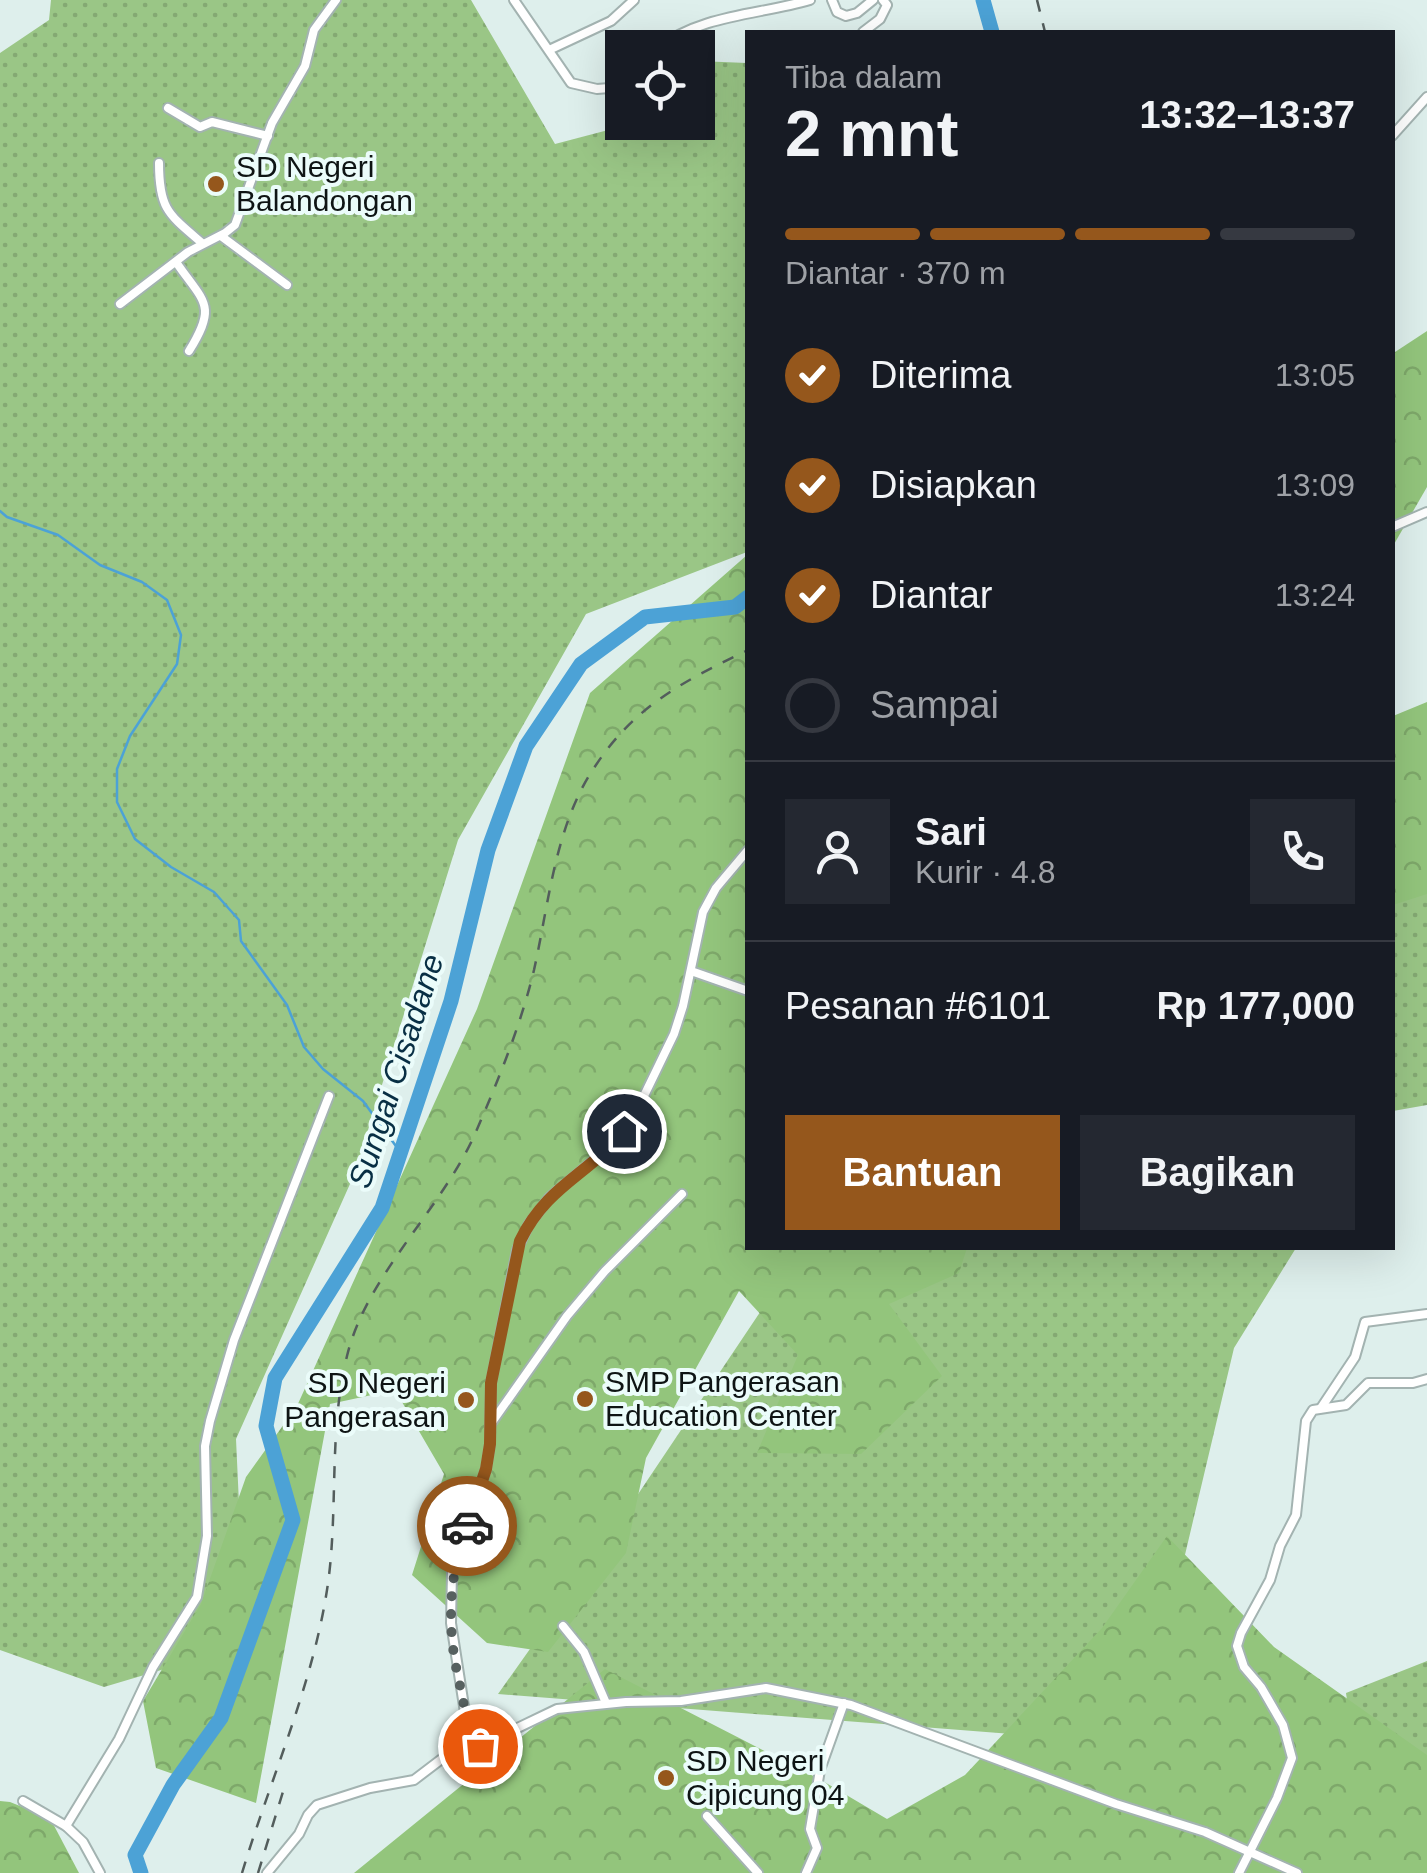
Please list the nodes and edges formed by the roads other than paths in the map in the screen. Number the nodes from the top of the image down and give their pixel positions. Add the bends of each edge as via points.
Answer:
1 (336, 0) edge
2 (514, 0) edge
3 (634, 0) edge
4 (810, 0) edge
5 (832, 0) edge
6 (872, 0) edge
7 (883, 0) edge
8 (690, 30) edge
9 (866, 30) edge
10 (550, 50) junction
11 (605, 88) edge
12 (1427, 98) edge
13 (168, 108) dead end
14 (1395, 133) edge
15 (268, 136) junction
16 (160, 163) dead end
17 (221, 236) junction
18 (202, 244) junction
19 (176, 262) junction
20 (287, 284) dead end
21 (120, 304) dead end
22 (189, 352) dead end
23 (1427, 512) edge
24 (1395, 526) edge
25 (745, 854) edge
26 (691, 971) junction
27 (745, 990) edge
28 (329, 1096) dead end
29 (682, 1194) dead end
30 (1427, 1314) edge
31 (1427, 1380) edge
32 (1321, 1408) junction
33 (490, 1425) junction
34 (564, 1626) dead end
35 (606, 1703) junction
36 (844, 1704) junction
37 (460, 1746) junction
38 (23, 1800) dead end
39 (707, 1816) dead end
40 (66, 1826) junction
41 (1251, 1852) junction
42 (100, 1873) edge
43 (267, 1873) edge
44 (758, 1873) edge
45 (806, 1873) edge
46 (1239, 1873) edge
47 (1297, 1873) edge

1 - 15 street via 314,30 304,66
2 - 10 street
3 - 10 street via 611,20
4 - 8 street
5 - 6 street via 846,16
7 - 9 street via 885,13
10 - 11 street via 571,83
12 - 14 street
13 - 15 street via 200,127 212,122
15 - 17 street via 238,221
16 - 18 street via 165,208
17 - 18 street
17 - 20 street
18 - 19 street
19 - 21 street
19 - 22 street via 206,313
23 - 24 street
25 - 26 street via 709,898
26 - 27 street
26 - 33 street via 674,1034 624,1131 560,1187 520,1241 491,1383
28 - 40 street via 234,1340 210,1421 208,1529 196,1597
29 - 33 street via 567,1316
30 - 32 street via 1366,1322 1355,1357
31 - 32 street via 1371,1382 1350,1402
32 - 41 street via 1306,1422 1296,1515 1237,1646 1283,1725 1291,1752 1288,1773
33 - 37 street via 484,1479 452,1572 453,1643 466,1719
34 - 35 street via 584,1652
35 - 36 street via 766,1688
35 - 37 street via 557,1708 492,1742
36 - 41 street
36 - 45 street via 822,1758 810,1830 817,1848
37 - 43 street via 414,1780 317,1805
38 - 40 street
39 - 44 street
40 - 42 street
41 - 46 street
41 - 47 street

